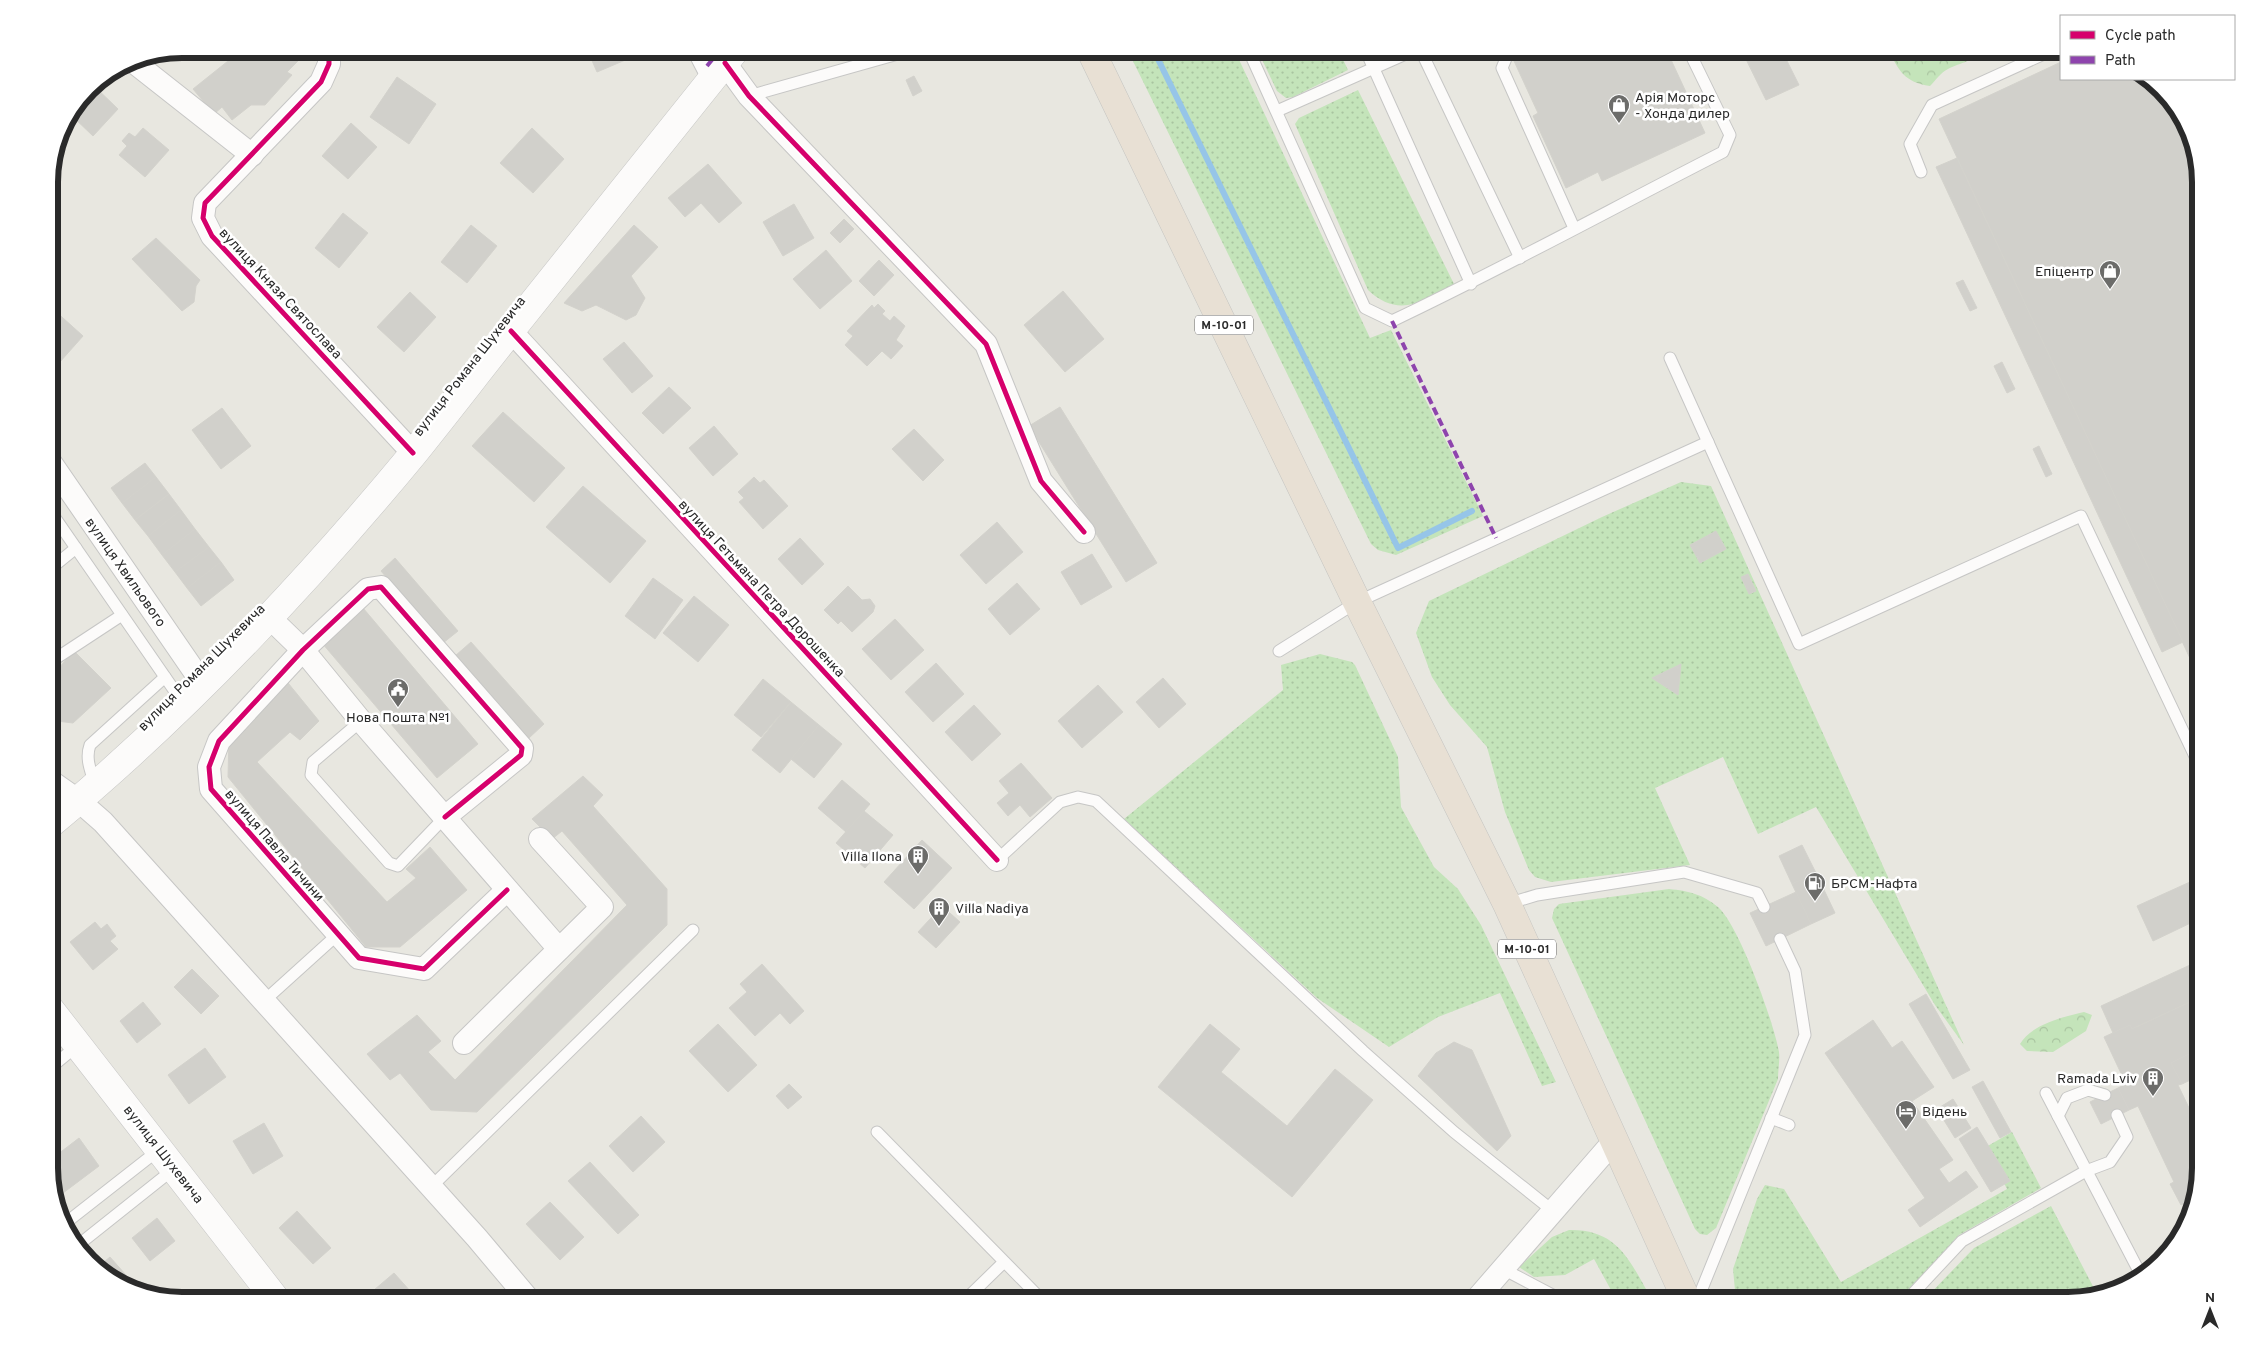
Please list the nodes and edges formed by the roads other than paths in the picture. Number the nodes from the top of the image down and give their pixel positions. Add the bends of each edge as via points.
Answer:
1 (329, 58) edge
2 (884, 58) edge
3 (1094, 58) edge
4 (1252, 58) edge
5 (1368, 58) edge
6 (1397, 58) edge
7 (1423, 58) edge
8 (1506, 58) edge
9 (1692, 58) edge
10 (2036, 58) edge
11 (724, 63) edge
12 (138, 65) edge
13 (1373, 68) junction
14 (749, 96) junction
15 (1277, 111) junction
16 (252, 155) junction
17 (1921, 172) dead end
18 (1574, 228) junction
19 (1520, 258) junction
20 (1471, 284) junction
21 (511, 331) junction
22 (1670, 358) dead end
23 (1708, 442) junction
24 (413, 453) junction
25 (58, 473) edge
26 (58, 522) edge
27 (1084, 532) dead end
28 (76, 548) junction
29 (58, 563) edge
30 (1358, 602) junction
31 (122, 615) junction
32 (269, 617) junction
33 (303, 650) junction
34 (1279, 651) dead end
35 (58, 657) edge
36 (165, 677) junction
37 (203, 684) junction
38 (183, 703) junction
39 (361, 721) junction
40 (2192, 750) edge
41 (58, 783) edge
42 (87, 793) junction
43 (58, 817) edge
44 (445, 818) junction
45 (540, 839) dead end
46 (997, 860) joint
47 (507, 890) junction
48 (1507, 904) junction
49 (1764, 907) dead end
50 (693, 930) dead end
51 (338, 934) junction
52 (1780, 939) dead end
53 (559, 949) junction
54 (264, 1001) junction
55 (58, 1019) edge
56 (464, 1043) dead end
57 (78, 1045) junction
58 (58, 1062) edge
59 (2046, 1093) dead end
60 (2106, 1094) dead end
61 (2058, 1116) junction
62 (2117, 1116) dead end
63 (1772, 1118) junction
64 (1789, 1125) dead end
65 (877, 1132) dead end
66 (1614, 1140) junction
67 (167, 1159) junction
68 (2086, 1171) junction
69 (431, 1187) junction
70 (1553, 1211) junction
71 (69, 1221) edge
72 (81, 1242) edge
73 (1004, 1262) junction
74 (1502, 1269) junction
75 (2139, 1271) edge
76 (270, 1292) edge
77 (524, 1292) edge
78 (973, 1292) edge
79 (1034, 1292) edge
80 (1483, 1292) edge
81 (1547, 1292) edge
82 (1683, 1292) edge
83 (1701, 1292) edge
84 (1914, 1292) edge

1 - 16 street, вулиця Князя Святослава via 321,82
2 - 14 lane
3 - 30 highway, М-10-01
4 - 15 lane
5 - 13 lane
6 - 13 lane
7 - 19 lane
8 - 18 lane via 1502,68
9 - 18 lane via 1730,135 1723,152
10 - 17 lane via 1932,106 1910,144
11 - 14 street
11 - 21 main road, вулиця Романа Шухевича
12 - 16 street
13 - 15 lane
13 - 20 lane
14 - 27 street via 986,344 1042,481
15 - 20 lane via 1365,308 1392,321
16 - 24 street, вулиця Князя Святослава via 205,203 203,218 206,227
18 - 19 lane
19 - 20 lane
21 - 24 main road, вулиця Романа Шухевича
21 - 46 street, вулиця Гетьмана Петра Дорошенка
22 - 23 lane
23 - 30 lane
23 - 40 lane via 1799,644 2081,516
24 - 32 main road, вулиця Романа Шухевича
25 - 37 street, вулиця Хвильового
26 - 28 lane
28 - 29 lane
28 - 31 lane
30 - 34 lane
30 - 48 highway, М-10-01
31 - 35 lane
31 - 36 lane
32 - 33 street
32 - 37 main road, вулиця Романа Шухевича
33 - 39 street
33 - 44 street, вулиця Павла Тичини via 368,588 380,587 522,748 521,755
33 - 51 street, вулиця Павла Тичини via 219,741 209,767 211,789
36 - 38 lane
36 - 42 lane via 90,745
37 - 38 main road, вулиця Романа Шухевича
38 - 42 main road, вулиця Романа Шухевича
39 - 44 street
39 - 44 lane via 313,762 311,775 389,863 398,866
41 - 42 street
42 - 43 main road, вулиця Романа Шухевича
42 - 54 street via 103,822
44 - 47 street
45 - 53 street via 602,907
46 - 70 lane via 1060,802 1078,797 1096,801 1363,1051 1454,1132
47 - 51 street, вулиця Павла Тичини via 424,968 359,958
47 - 53 street
48 - 49 lane via 1537,895 1684,872 1757,893
48 - 66 highway, М-10-01
50 - 69 lane
51 - 54 lane
52 - 63 lane via 1795,971 1804,1035
53 - 56 street
54 - 69 street
55 - 57 main road, вулиця Шухевича
57 - 58 lane
57 - 67 main road, вулиця Шухевича
59 - 61 lane
60 - 61 lane via 2088,1090 2067,1098
61 - 68 lane
62 - 68 lane via 2127,1137 2110,1162
63 - 64 lane
63 - 83 lane
65 - 73 lane
66 - 70 street
66 - 82 highway, М-10-01
67 - 71 lane
67 - 72 lane
67 - 76 main road, вулиця Шухевича
68 - 75 lane
68 - 84 lane via 1962,1241
69 - 77 street
70 - 74 street
73 - 78 lane
73 - 79 lane
74 - 80 street
74 - 81 lane

